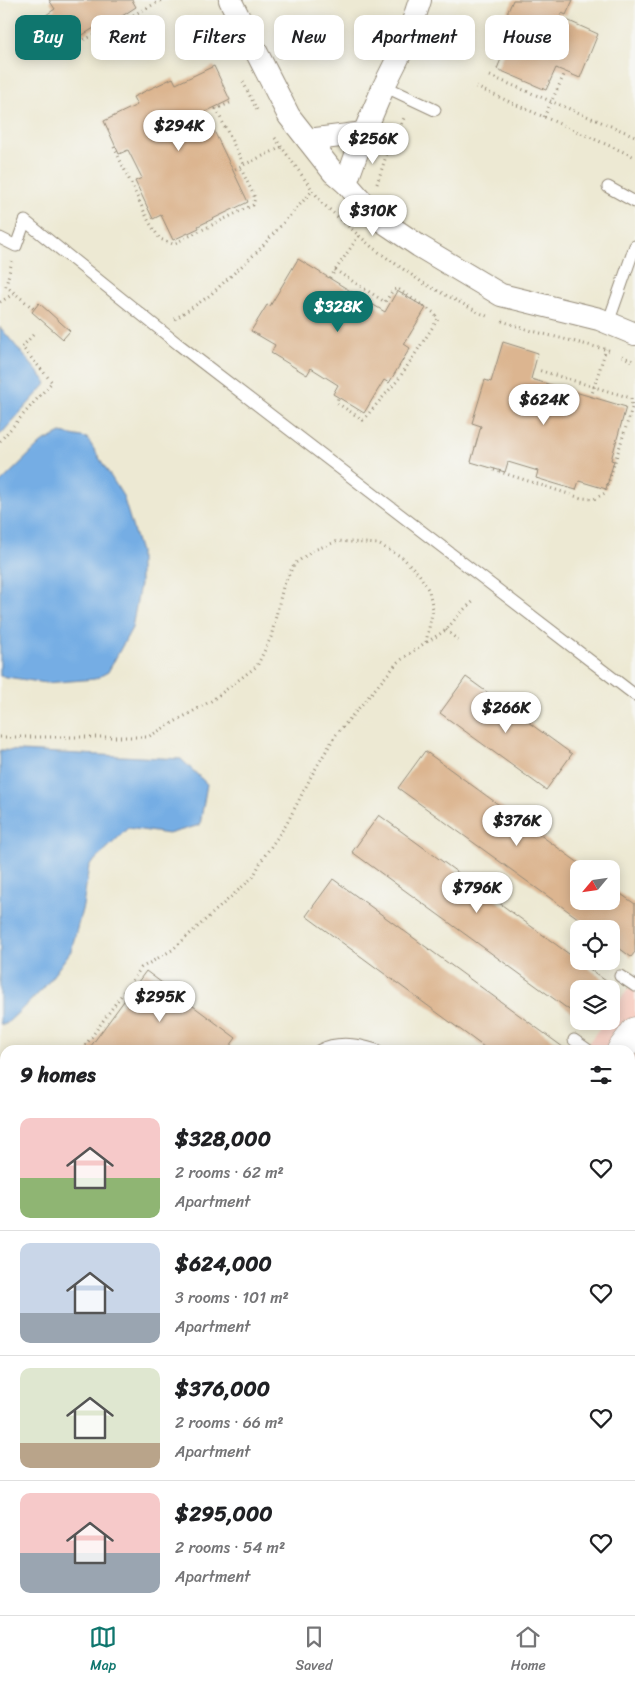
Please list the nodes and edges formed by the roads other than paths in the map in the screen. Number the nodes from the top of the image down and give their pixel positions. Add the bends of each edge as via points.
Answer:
1 (230, 0) edge
2 (420, 0) edge
3 (384, 86) junction
4 (435, 110) dead end
5 (364, 133) junction
6 (308, 140) junction
7 (346, 183) junction
8 (608, 187) dead end
9 (635, 202) edge
10 (0, 238) edge
11 (635, 246) edge
12 (611, 324) junction
13 (635, 334) edge
14 (635, 695) edge
15 (620, 976) dead end
16 (635, 986) edge
17 (635, 1031) edge
18 (574, 1040) dead end
19 (347, 1045) edge
20 (361, 1045) edge
21 (581, 1045) edge
22 (625, 1045) edge

1 - 6 street via 289,116
2 - 3 street via 407,40
3 - 4 lane
3 - 5 street
5 - 6 street
5 - 7 street
6 - 7 street
7 - 12 street via 376,217 501,295
8 - 9 lane
10 - 14 lane via 16,246 24,221 160,330
11 - 12 lane
12 - 13 street
15 - 16 lane
17 - 22 street
18 - 21 lane
19 - 20 lane

